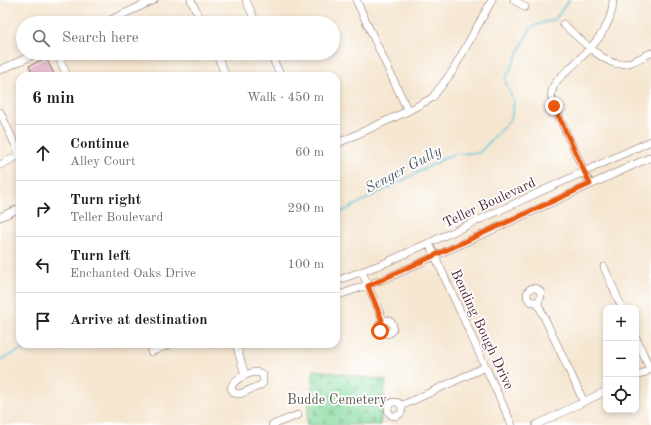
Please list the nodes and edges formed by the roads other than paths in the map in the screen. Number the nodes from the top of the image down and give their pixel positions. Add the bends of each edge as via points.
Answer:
1 (154, 0) edge
2 (191, 0) edge
3 (246, 0) edge
4 (356, 0) edge
5 (492, 0) edge
6 (514, 0) edge
7 (613, 0) edge
8 (525, 7) dead end
9 (119, 16) edge
10 (199, 16) edge
11 (253, 16) edge
12 (563, 24) dead end
13 (590, 49) junction
14 (651, 53) edge
15 (22, 60) edge
16 (59, 60) edge
17 (219, 60) edge
18 (273, 60) edge
19 (0, 70) edge
20 (65, 72) edge
21 (224, 72) edge
22 (279, 72) edge
23 (408, 111) junction
24 (0, 112) edge
25 (651, 141) edge
26 (340, 142) edge
27 (16, 146) edge
28 (16, 157) edge
29 (651, 157) edge
30 (0, 165) edge
31 (585, 172) junction
32 (590, 184) junction
33 (16, 210) edge
34 (0, 217) edge
35 (429, 243) junction
36 (435, 256) junction
37 (604, 267) dead end
38 (362, 272) junction
39 (340, 280) edge
40 (368, 286) junction
41 (340, 295) edge
42 (537, 302) dead end
43 (621, 305) edge
44 (382, 320) dead end
45 (637, 341) edge
46 (160, 348) edge
47 (237, 348) edge
48 (150, 352) dead end
49 (485, 367) junction
50 (651, 369) edge
51 (245, 375) dead end
52 (639, 375) edge
53 (603, 393) edge
54 (584, 402) junction
55 (401, 406) dead end
56 (298, 415) dead end
57 (272, 425) edge
58 (512, 425) edge
59 (536, 425) edge

1 - 9 street
2 - 10 street
3 - 11 street
4 - 23 street
5 - 23 street via 445,83 432,98
6 - 8 street
7 - 13 street via 613,8 602,34
12 - 13 street
13 - 14 street via 609,62 619,64
13 - 31 street via 555,82 551,94 554,106
15 - 19 street
16 - 20 street
17 - 21 street
18 - 22 street
23 - 26 street
24 - 27 street
25 - 31 street, Teller Boulevard
28 - 30 street
29 - 32 street, Teller Boulevard
31 - 32 street
31 - 35 street, Teller Boulevard
32 - 36 street, Teller Boulevard
33 - 34 street
35 - 36 street, Bending Bough Drive
35 - 38 street, Teller Boulevard
36 - 40 street, Teller Boulevard
36 - 49 street, Bending Bough Drive
37 - 43 street
38 - 39 street, Teller Boulevard
38 - 40 street
40 - 41 street, Teller Boulevard
40 - 44 street
42 - 54 street
45 - 50 street
46 - 48 street
47 - 51 street
49 - 55 street
49 - 58 street, Bending Bough Drive
50 - 52 street
53 - 54 street
54 - 59 street
56 - 57 street

